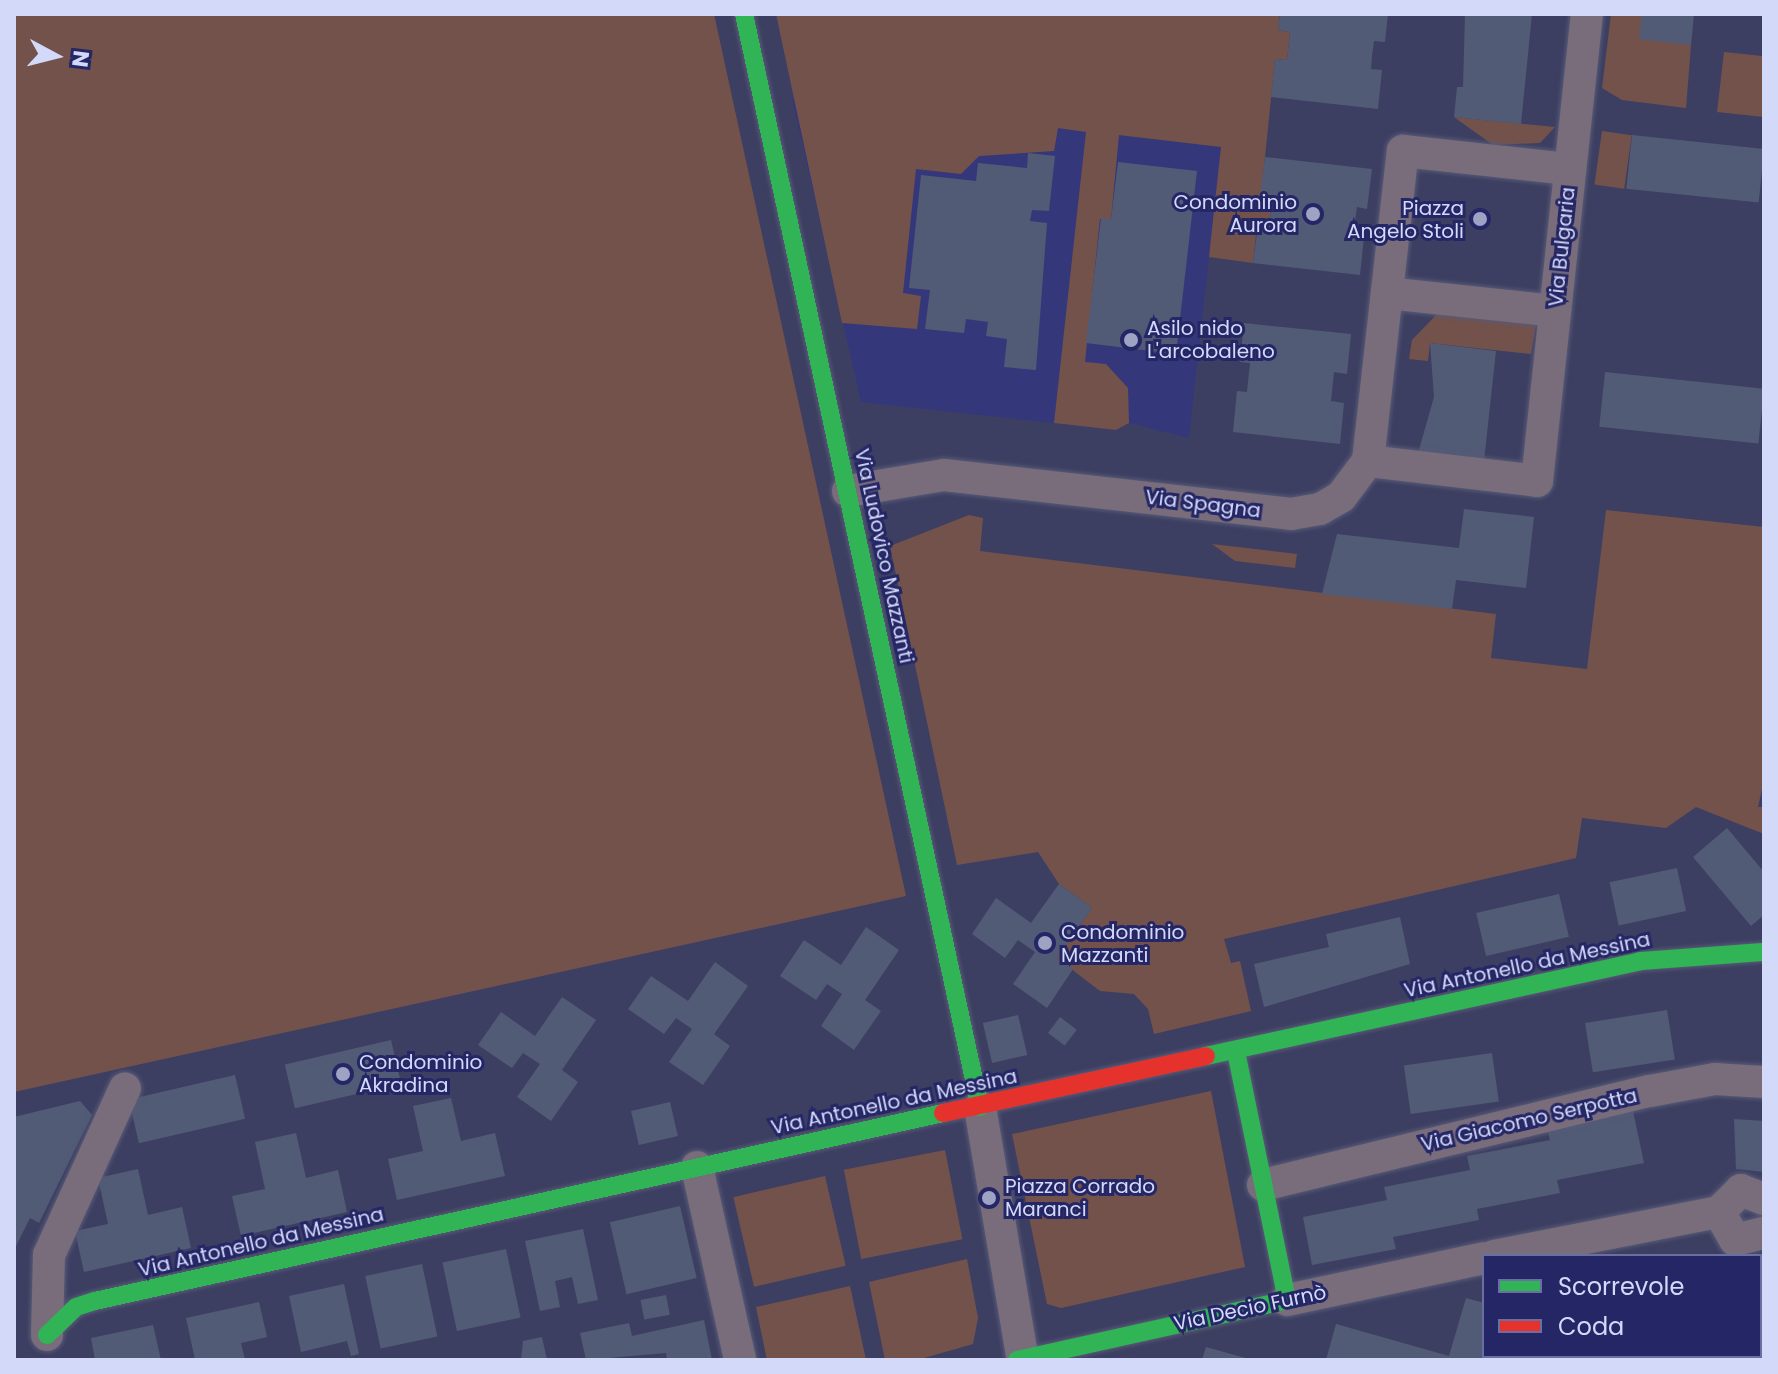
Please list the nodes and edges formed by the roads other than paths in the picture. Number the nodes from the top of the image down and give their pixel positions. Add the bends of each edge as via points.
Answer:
1 (744, 14) edge
2 (1587, 14) edge
3 (1570, 169) junction
4 (1387, 293) junction
5 (1555, 311) junction
6 (1368, 461) junction
7 (848, 491) junction
8 (1764, 952) edge
9 (1236, 1051) junction
10 (1764, 1082) edge
11 (125, 1088) dead end
12 (980, 1107) junction
13 (697, 1167) junction
14 (1263, 1185) junction
15 (1764, 1199) edge
16 (1719, 1212) junction
17 (1764, 1233) edge
18 (1504, 1254) edge
19 (1482, 1258) edge
20 (1287, 1300) junction
21 (43, 1340) edge
22 (1020, 1357) edge
23 (740, 1360) edge

1 - 7 street, Via Ludovico Mazzanti
2 - 3 street, Via Bulgaria
3 - 4 street via 1403,151
3 - 5 street, Via Bulgaria
4 - 5 street
4 - 6 street
5 - 6 street, Via Bulgaria via 1537,481
6 - 7 street, Via Spagna via 1341,497 1291,514 944,475
7 - 12 street, Via Ludovico Mazzanti
8 - 9 street, Via Antonello da Messina via 1640,961
9 - 12 street, Via Antonello da Messina
9 - 14 street
10 - 14 street, Via Giacomo Serpotta via 1715,1079 1650,1091
11 - 21 street via 49,1255
12 - 13 street, Via Antonello da Messina
12 - 22 street
13 - 21 street, Via Antonello da Messina via 95,1301 76,1307
13 - 23 street
14 - 20 street
15 - 16 street via 1741,1190
16 - 17 street via 1735,1240
16 - 18 street
19 - 20 street, Via Decio Furnò
20 - 22 street, Via Decio Furnò

